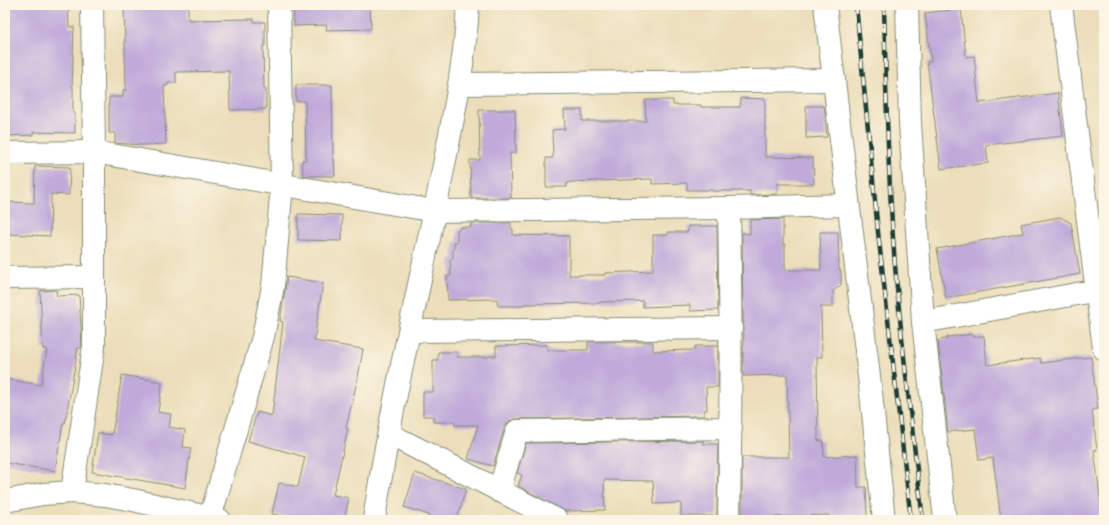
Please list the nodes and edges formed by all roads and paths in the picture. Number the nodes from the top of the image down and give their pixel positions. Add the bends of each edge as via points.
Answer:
1 (92, 5) edge
2 (279, 5) edge
3 (468, 5) edge
4 (825, 5) edge
5 (907, 5) edge
6 (1061, 5) edge
7 (834, 80) junction
8 (460, 84) junction
9 (94, 152) junction
10 (5, 153) edge
11 (282, 185) junction
12 (848, 205) junction
13 (729, 208) junction
14 (435, 211) junction
15 (94, 277) junction
16 (5, 278) edge
17 (1100, 290) edge
18 (923, 322) junction
19 (731, 328) junction
20 (410, 331) junction
21 (1104, 349) edge
22 (731, 428) junction
23 (389, 434) junction
24 (499, 491) junction
25 (72, 492) junction
26 (5, 501) edge
27 (215, 519) edge
28 (374, 520) edge
29 (557, 520) edge
30 (729, 520) edge
31 (884, 520) edge
32 (945, 520) edge

1 - 9 street
2 - 11 street
3 - 8 street
4 - 7 street
5 - 18 street via 910,123
6 - 17 street
7 - 8 street
7 - 12 street
8 - 14 street
9 - 10 street
9 - 11 street
9 - 15 street
11 - 14 street
11 - 27 street via 273,286 263,337
12 - 13 street
12 - 31 street
13 - 14 street
13 - 19 street
14 - 20 street
15 - 16 street
15 - 25 street via 94,346
17 - 18 street
17 - 21 street
18 - 32 street
19 - 20 street
19 - 22 street
20 - 23 street
22 - 24 street via 517,431
22 - 30 street
23 - 24 street
23 - 28 street
24 - 29 street
25 - 26 street
25 - 27 street via 106,495

